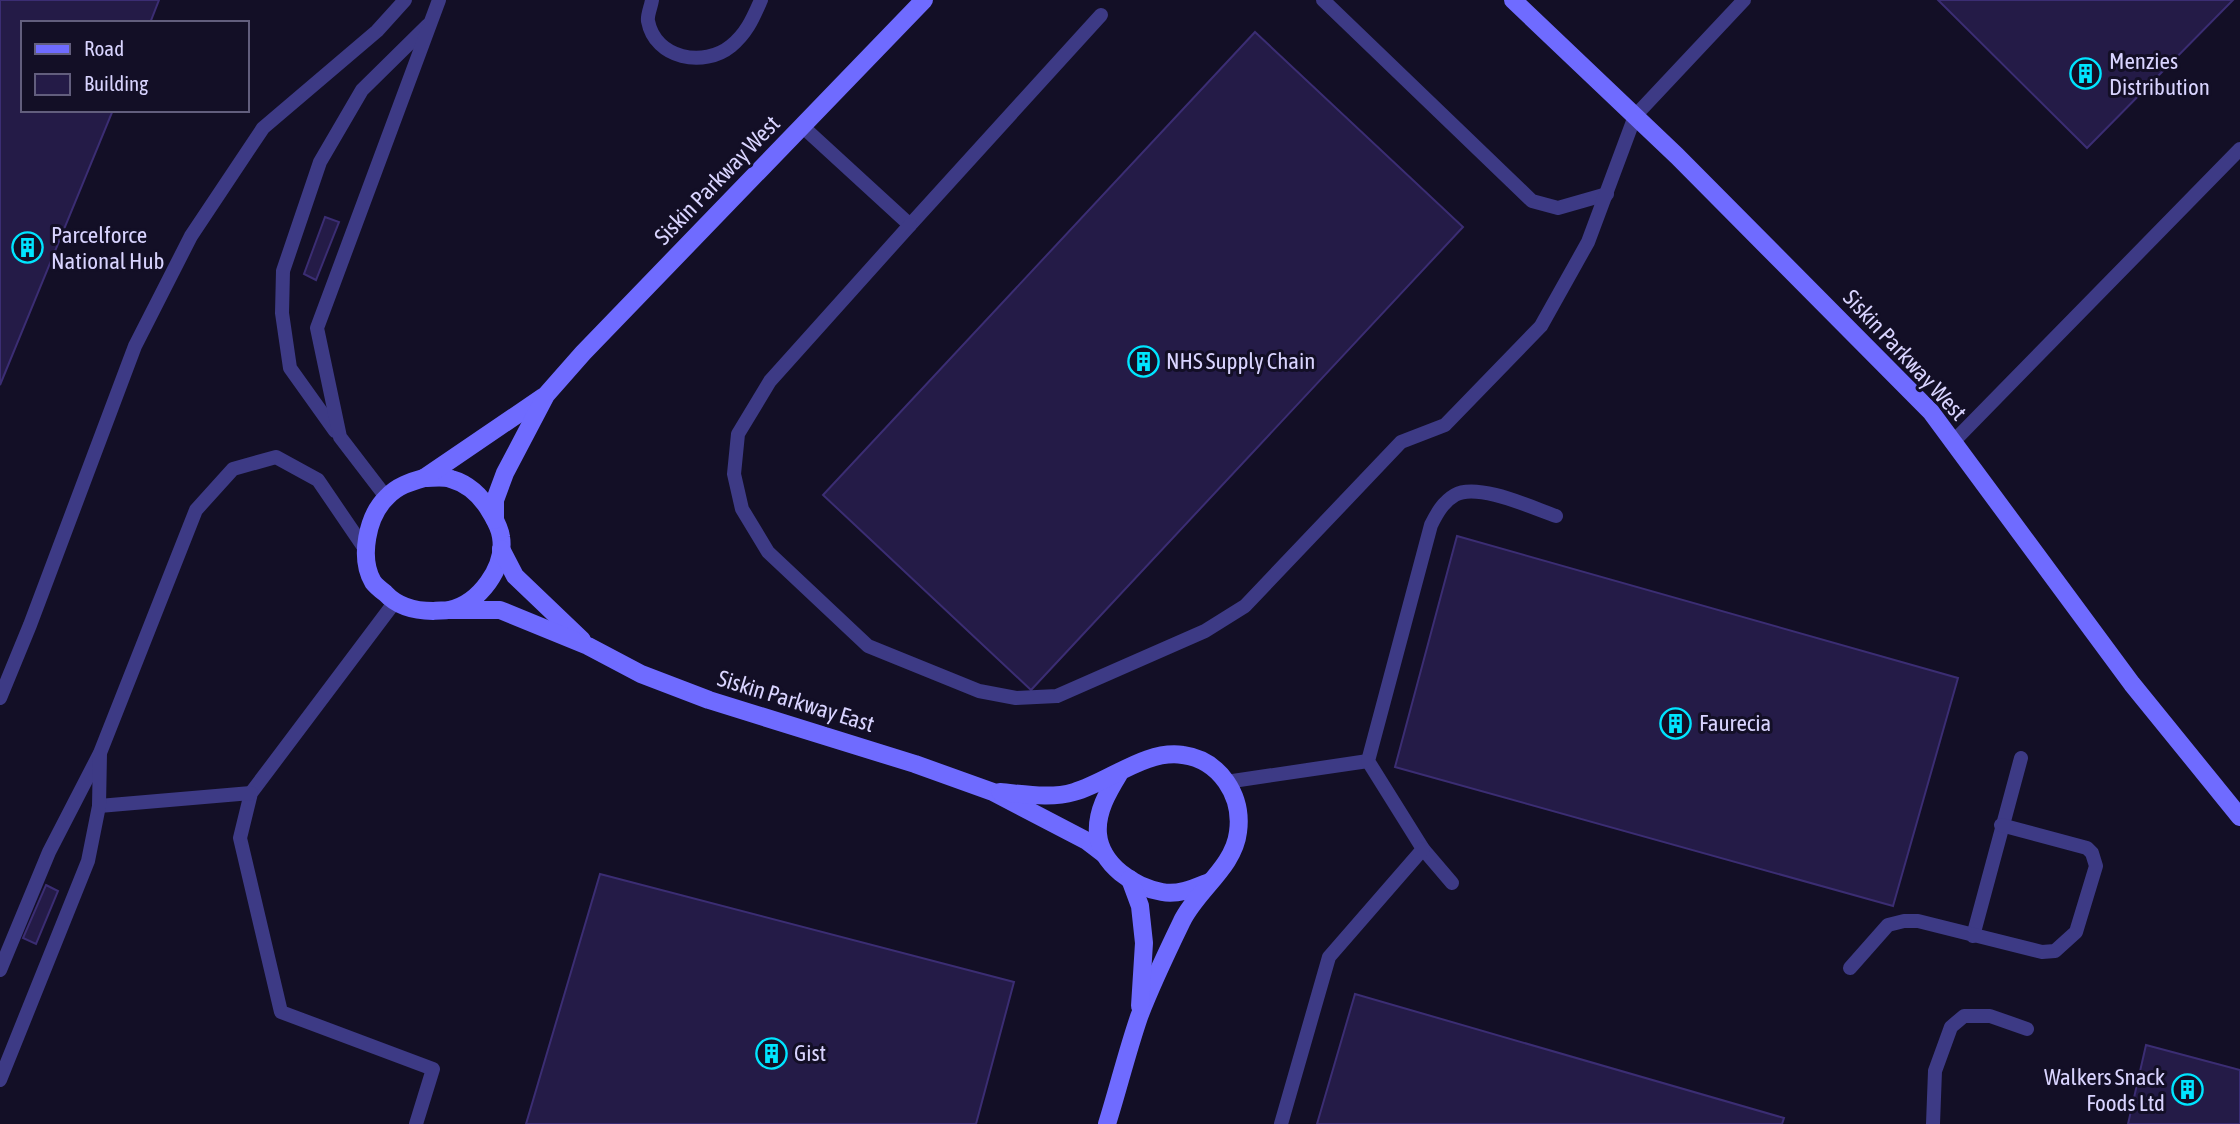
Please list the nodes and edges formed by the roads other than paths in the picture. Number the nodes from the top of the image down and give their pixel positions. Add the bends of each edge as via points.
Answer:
1 (405, 0) edge
2 (439, 0) edge
3 (652, 0) edge
4 (761, 0) edge
5 (924, 0) edge
6 (1323, 0) edge
7 (1513, 0) edge
8 (1744, 0) edge
9 (1101, 15) dead end
10 (432, 22) junction
11 (1635, 116) junction
12 (802, 126) junction
13 (2240, 149) edge
14 (1607, 194) junction
15 (910, 225) junction
16 (546, 395) junction
17 (340, 437) junction
18 (1953, 442) junction
19 (424, 478) junction
20 (386, 497) junction
21 (1556, 516) dead end
22 (495, 520) junction
23 (365, 549) junction
24 (501, 549) junction
25 (394, 603) junction
26 (450, 610) junction
27 (588, 646) junction
28 (0, 698) edge
29 (100, 753) junction
30 (2021, 758) dead end
31 (1368, 761) junction
32 (1119, 774) junction
33 (1226, 782) junction
34 (993, 792) junction
35 (251, 793) junction
36 (99, 806) junction
37 (2240, 817) edge
38 (2001, 825) junction
39 (1423, 849) junction
40 (1104, 854) junction
41 (1130, 879) junction
42 (1209, 882) junction
43 (1452, 883) dead end
44 (1973, 936) junction
45 (1850, 968) dead end
46 (0, 970) edge
47 (1139, 1017) junction
48 (2028, 1029) dead end
49 (0, 1080) edge
50 (416, 1124) edge
51 (1107, 1124) edge
52 (1280, 1124) edge
53 (1933, 1124) edge

1 - 28 lane via 377,31 263,128 191,236 135,346
2 - 10 lane
3 - 4 lane via 647,19 654,40 676,57 702,58 729,48 750,27
5 - 12 street, Siskin Parkway West
6 - 14 lane via 1532,201 1559,208
7 - 11 street, Siskin Parkway West
8 - 11 lane
9 - 15 lane
10 - 17 lane via 317,328
10 - 17 lane via 362,90 320,162 283,271 282,313 290,368
11 - 14 lane
11 - 18 street, Siskin Parkway West via 1931,412
12 - 15 lane
12 - 16 street, Siskin Parkway West
13 - 18 lane
14 - 15 lane via 1588,242 1541,326 1446,425 1401,442 1245,606 1205,631 1057,696 1016,698 979,691 868,646 768,552 742,509 734,474 738,434 770,381
16 - 19 street, Siskin Parkway West
16 - 22 street, Siskin Parkway West via 505,473 495,500
17 - 20 lane
18 - 37 street, Siskin Parkway West via 2132,684
19 - 20 street via 406,483
19 - 22 street via 450,478 468,486
20 - 23 street via 371,520
21 - 31 lane via 1474,490 1457,494 1441,507 1431,525
22 - 24 street
23 - 25 street via 373,581
23 - 29 lane via 318,480 276,457 233,468 195,510
24 - 26 street via 488,583 477,596
24 - 27 street, Siskin Parkway East via 515,576
25 - 26 street via 422,611
25 - 35 lane
26 - 27 street, Siskin Parkway East via 500,610
27 - 34 street, Siskin Parkway East via 641,674 709,700
29 - 36 lane
29 - 46 lane via 49,852
30 - 38 lane
31 - 33 lane
31 - 39 lane
32 - 33 street via 1145,759 1184,755 1200,760
32 - 34 street, Siskin Parkway East via 1073,793
32 - 40 street via 1100,813 1098,835
33 - 42 street via 1239,815 1238,835 1226,862
34 - 40 street, Siskin Parkway East
35 - 36 lane
35 - 50 lane via 240,838 281,1012 433,1069
36 - 49 lane via 88,862
38 - 44 lane
38 - 44 lane via 2087,848 2096,866 2076,932 2055,951 2042,953
39 - 43 lane
39 - 52 lane via 1329,957
40 - 41 street
41 - 42 street via 1164,892 1186,891
41 - 47 street via 1140,906 1144,943
42 - 47 street via 1184,917
44 - 45 lane via 1918,921 1888,925
47 - 51 street
48 - 53 lane via 1990,1016 1964,1016 1951,1027 1935,1071

